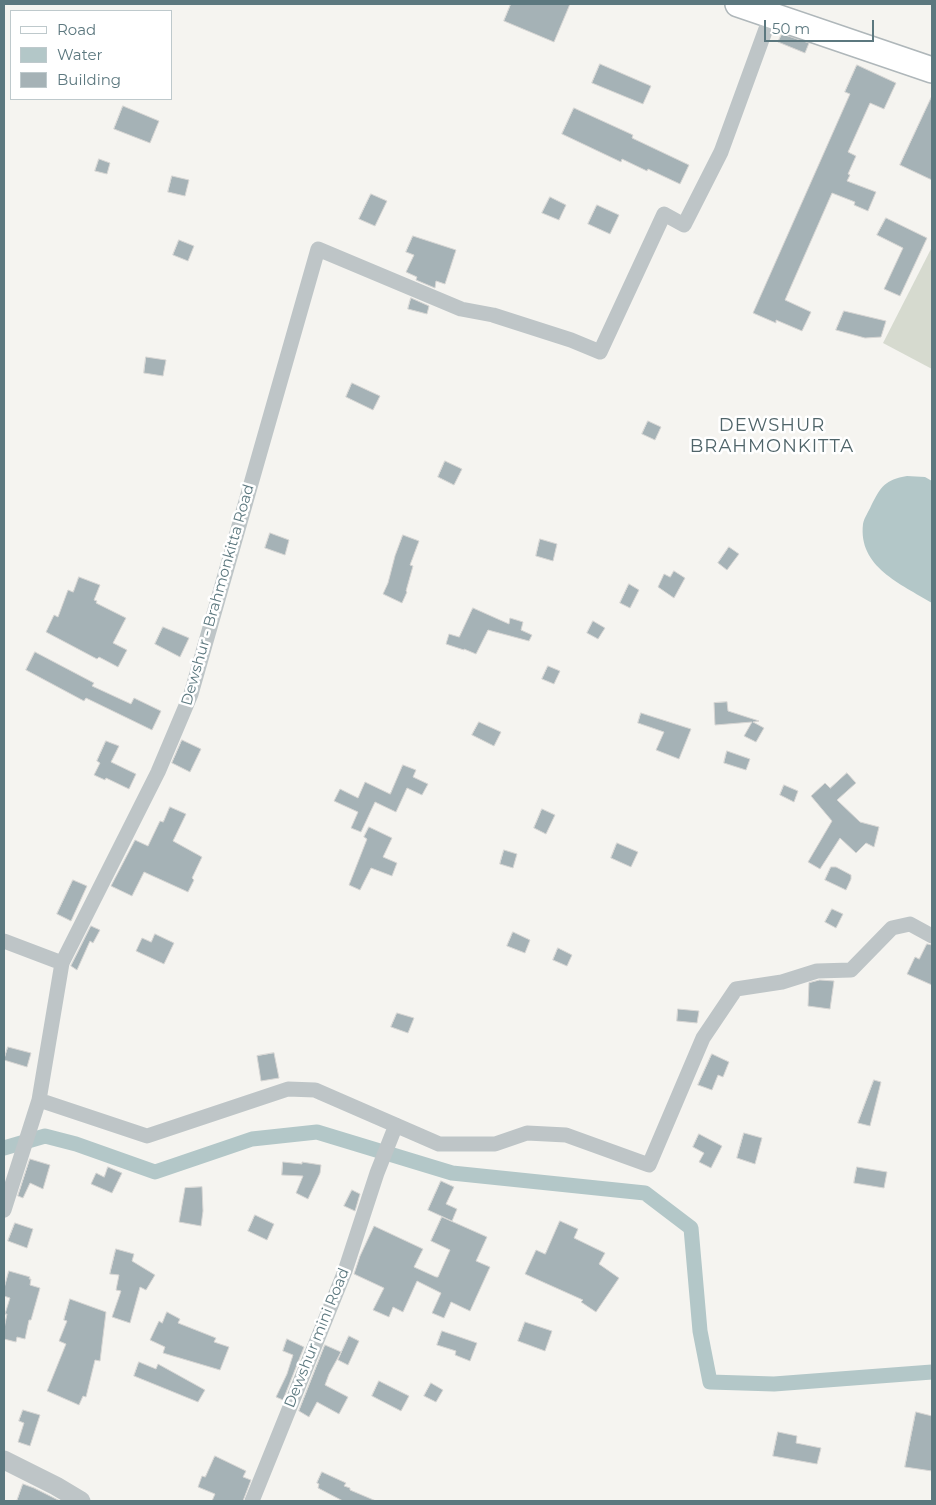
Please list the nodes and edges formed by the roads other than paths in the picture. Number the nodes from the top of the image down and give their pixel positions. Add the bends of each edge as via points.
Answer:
1 (738, 4) edge
2 (771, 15) junction
3 (932, 70) edge
4 (932, 936) edge
5 (4, 941) edge
6 (62, 963) junction
7 (39, 1100) junction
8 (396, 1125) junction
9 (4, 1210) edge
10 (4, 1460) edge
11 (80, 1501) edge
12 (252, 1501) edge

1 - 2 main road
2 - 3 main road
2 - 6 street, Dewshur - Brahmonkitta Road via 721,152 684,225 664,214 600,352 493,315 461,309 318,249 191,694 158,772
4 - 8 street via 910,924 892,928 851,970 817,971 782,982 736,989 703,1038 649,1165 566,1135 527,1133 495,1144 439,1144
5 - 6 street
6 - 7 street, Dewshur - Brahmonkitta Road
7 - 8 street via 147,1136 288,1089 315,1090
7 - 9 street, Dewshur - Brahmonkitta Road
8 - 12 street, Dewshur mini Road via 345,1271
10 - 11 street

